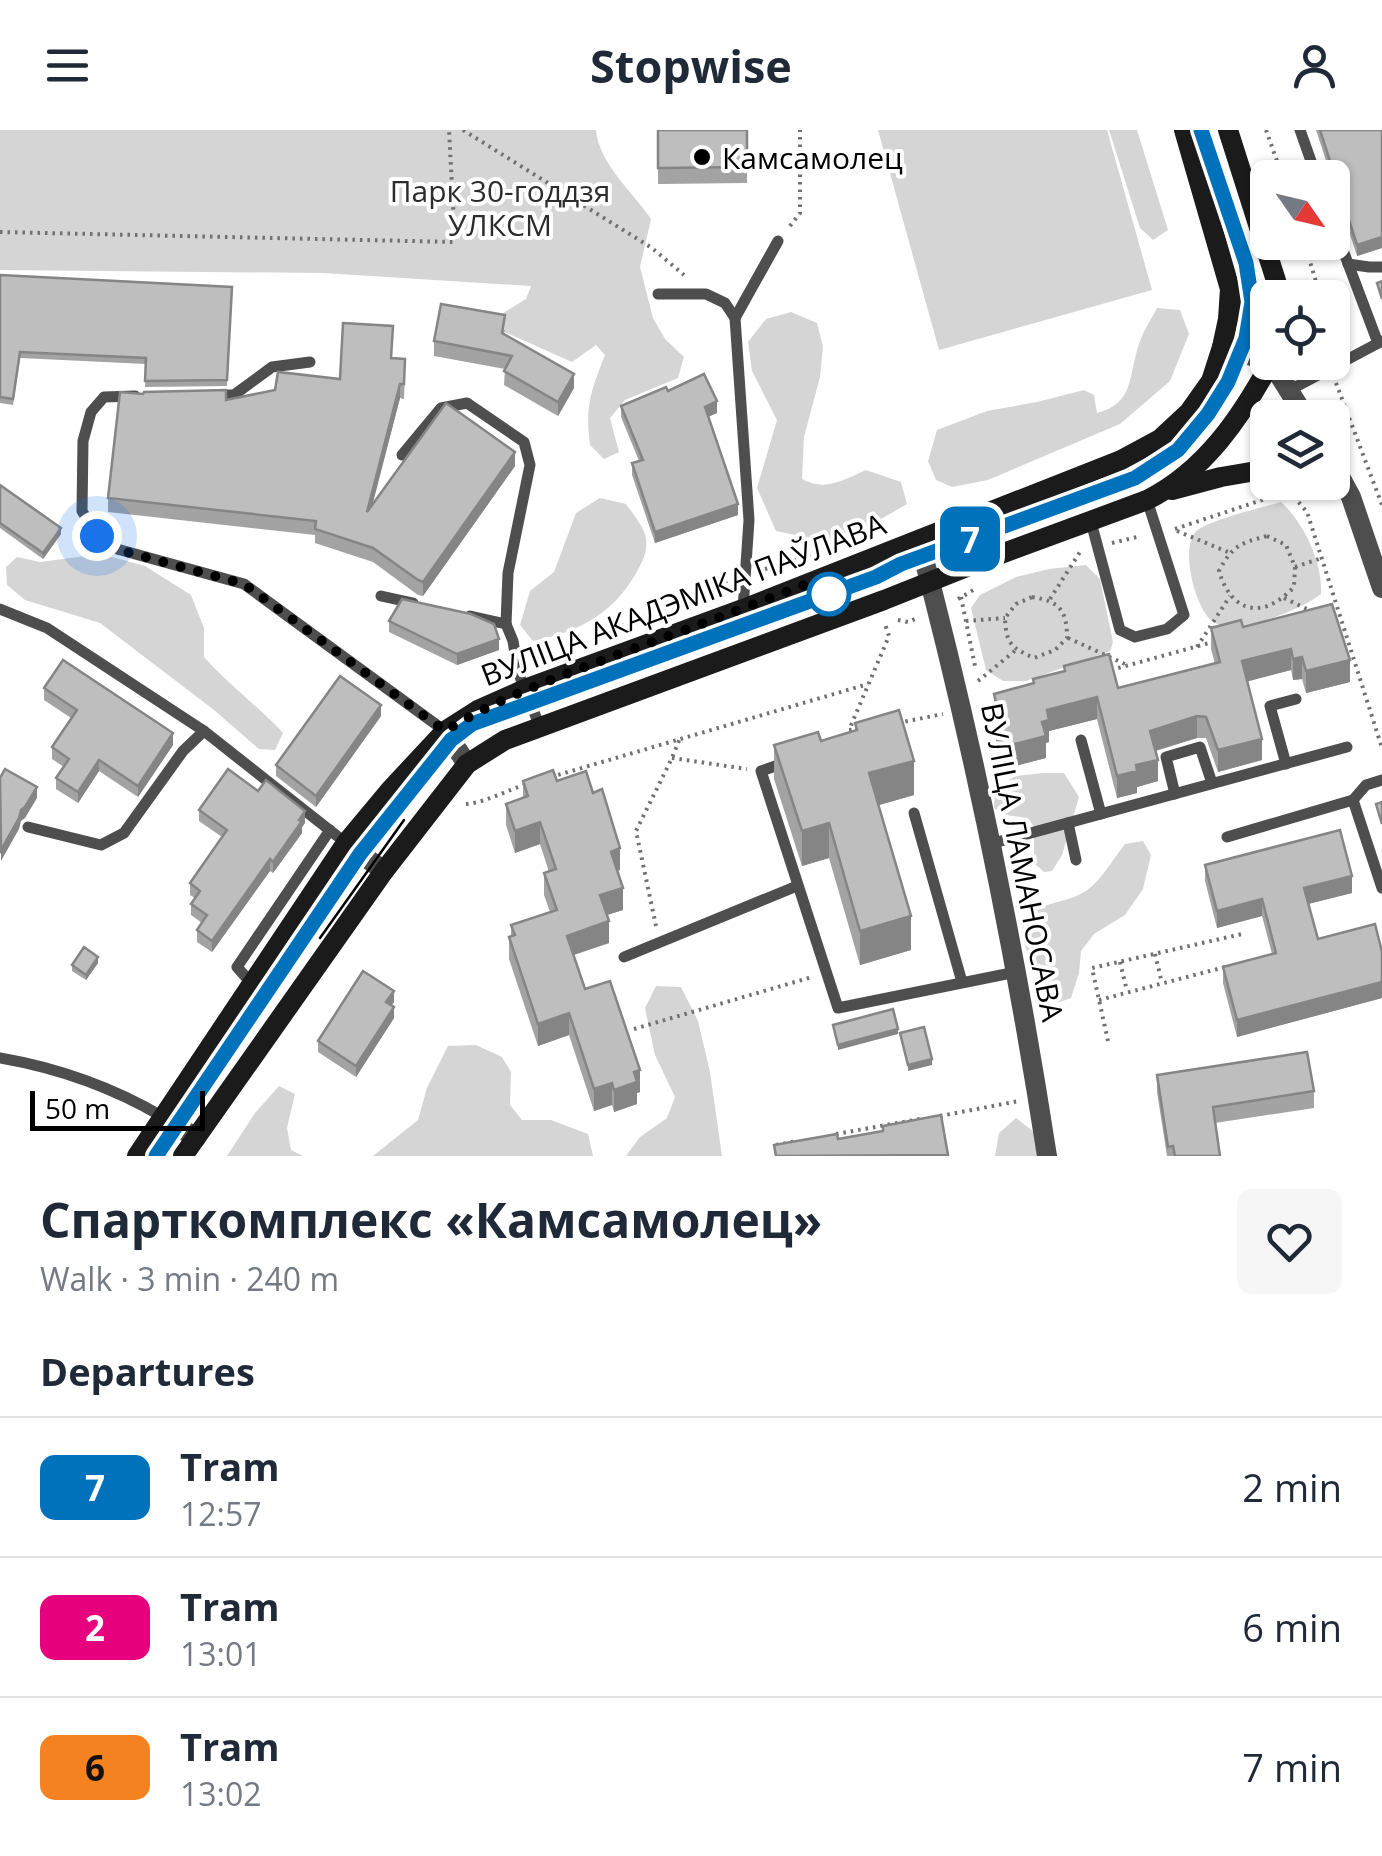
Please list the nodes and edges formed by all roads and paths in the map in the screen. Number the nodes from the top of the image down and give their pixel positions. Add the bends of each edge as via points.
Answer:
1 (450, 130) edge
2 (463, 130) edge
3 (800, 130) edge
4 (1184, 130) edge
5 (1228, 130) edge
6 (1266, 130) edge
7 (1300, 130) edge
8 (1276, 160) edge
9 (1311, 160) edge
10 (0, 232) edge
11 (778, 241) joint
12 (1347, 260) edge
13 (1348, 264) junction
14 (1382, 266) edge
15 (1274, 280) edge
16 (1230, 289) junction
17 (658, 294) dead end
18 (706, 294) junction
19 (734, 318) junction
20 (1250, 326) edge
21 (1380, 342) edge
22 (1222, 347) junction
23 (1250, 355) edge
24 (1350, 358) edge
25 (310, 362) dead end
26 (1258, 380) edge
27 (1283, 380) edge
28 (1308, 380) edge
29 (1335, 380) edge
30 (1290, 390) junction
31 (197, 395) edge
32 (142, 396) edge
33 (1296, 400) edge
34 (402, 455) dead end
35 (1250, 472) edge
36 (1350, 495) edge
37 (1154, 497) junction
38 (1382, 505) edge
39 (1091, 522) junction
40 (1158, 533) junction
41 (919, 540) junction
42 (1098, 546) junction
43 (1228, 552) junction
44 (1067, 554) dead end
45 (1322, 558) junction
46 (1295, 567) junction
47 (930, 582) junction
48 (987, 582) dead end
49 (1381, 582) edge
50 (1230, 595) junction
51 (381, 596) dead end
52 (1284, 598) junction
53 (1049, 600) junction
54 (417, 604) edge
55 (0, 609) edge
56 (743, 609) junction
57 (1338, 610) junction
58 (937, 611) junction
59 (452, 612) edge
60 (1328, 612) edge
61 (1005, 618) junction
62 (1300, 620) edge
63 (966, 621) dead end
64 (506, 624) junction
65 (1067, 638) junction
66 (1214, 642) edge
67 (1197, 647) junction
68 (1016, 650) junction
69 (1128, 665) junction
70 (1110, 670) edge
71 (978, 681) dead end
72 (868, 684) junction
73 (524, 689) junction
74 (1296, 699) dead end
75 (962, 709) junction
76 (887, 724) edge
77 (540, 727) junction
78 (868, 727) edge
79 (204, 731) junction
80 (445, 731) junction
81 (680, 738) junction
82 (1082, 740) dead end
83 (1348, 747) dead end
84 (1382, 748) edge
85 (672, 758) junction
86 (790, 760) edge
87 (467, 764) junction
88 (1286, 764) junction
89 (761, 771) junction
90 (546, 778) edge
91 (1382, 780) edge
92 (527, 784) edge
93 (1212, 784) junction
94 (469, 791) dead end
95 (1175, 794) junction
96 (1353, 800) junction
97 (464, 804) dead end
98 (456, 805) dead end
99 (914, 813) dead end
100 (1101, 814) junction
101 (1068, 822) junction
102 (28, 826) dead end
103 (338, 837) junction
104 (1228, 837) dead end
105 (990, 844) junction
106 (1076, 860) dead end
107 (384, 871) junction
108 (797, 886) junction
109 (1382, 888) edge
110 (1242, 934) dead end
111 (660, 942) junction
112 (1155, 954) junction
113 (624, 957) dead end
114 (1120, 962) junction
115 (1228, 966) edge
116 (1016, 972) junction
117 (826, 973) junction
118 (962, 982) junction
119 (1162, 983) junction
120 (1127, 992) junction
121 (1099, 1000) junction
122 (634, 1029) dead end
123 (1108, 1041) dead end
124 (0, 1058) edge
125 (1038, 1098) junction
126 (163, 1117) junction
127 (832, 1135) edge
128 (814, 1138) edge
129 (776, 1145) edge
130 (190, 1147) edge
131 (137, 1156) edge
132 (1048, 1156) edge

1 - 10 path via 455,242
2 - 18 path via 652,248
3 - 11 path via 800,212
4 - 16 main road
5 - 15 main road
6 - 8 path
7 - 9 lane
11 - 19 lane
12 - 13 lane
13 - 14 lane
13 - 21 lane
16 - 20 main road
16 - 22 main road, ВУЛІЦА АКАДЭМІКА ПАЎЛАВА
17 - 18 lane
18 - 19 lane via 725,303
19 - 56 lane via 749,520
21 - 24 lane
22 - 23 street
22 - 41 main road, ВУЛІЦА АКАДЭМІКА ПАЎЛАВА via 1211,381 1160,438 1121,460
25 - 31 lane via 272,367 234,395
26 - 37 main road via 1231,429
27 - 30 street
28 - 30 lane
29 - 38 path
30 - 33 street
32 - 80 lane via 104,397 91,412 83,442 82,512 97,536 116,549 244,584
34 - 64 lane via 442,408 466,403 524,442 530,465 508,573
35 - 37 main road
36 - 49 street
37 - 39 main road
37 - 40 lane
39 - 42 lane
39 - 47 main road
40 - 42 path
40 - 42 lane via 1184,615 1167,629 1136,637 1120,630
41 - 47 street, ВУЛІЦА ЛАМАНОСАВА
41 - 56 main road, ВУЛІЦА АКАДЭМІКА ПАЎЛАВА
43 - 45 path via 1173,529 1289,492 1307,512
43 - 46 path via 1267,536 1286,545
43 - 50 path via 1218,571
44 - 53 path via 1083,548
45 - 46 path
45 - 57 path
46 - 52 path via 1294,587
47 - 58 street, ВУЛІЦА ЛАМАНОСАВА
47 - 77 main road
48 - 58 path
50 - 52 path via 1239,606 1260,609
50 - 67 path
51 - 54 lane
52 - 62 path via 1318,615
53 - 61 path via 1032,597
53 - 65 path via 1067,622
55 - 79 lane via 47,628
56 - 73 main road, ВУЛІЦА АКАДЭМІКА ПАЎЛАВА
57 - 60 path
57 - 84 path
58 - 72 path via 884,624 889,636
58 - 75 street, ВУЛІЦА ЛАМАНОСАВА
59 - 64 lane
61 - 63 path
61 - 68 path
64 - 73 lane
65 - 68 path via 1034,658
65 - 69 path
66 - 67 path
67 - 69 path
68 - 71 path
69 - 70 path
72 - 78 path via 849,730
72 - 81 path
73 - 77 lane
73 - 80 main road, ВУЛІЦА АКАДЭМІКА ПАЎЛАВА
74 - 88 lane via 1270,706
75 - 76 path
75 - 105 street, ВУЛІЦА ЛАМАНОСАВА
77 - 87 main road
79 - 102 lane via 124,833 101,845
79 - 103 lane
80 - 87 street
80 - 103 main road, ВУЛІЦА АКАДЭМІКА ПАЎЛАВА
81 - 85 path
81 - 90 path
82 - 100 lane
83 - 88 lane
85 - 89 path
85 - 111 path via 636,831
86 - 89 lane
87 - 107 main road
88 - 93 lane
89 - 108 lane
91 - 96 lane
92 - 97 path
93 - 95 lane
93 - 95 lane via 1200,747 1166,757
94 - 98 path
95 - 100 lane
96 - 104 lane
96 - 109 lane
99 - 118 lane
100 - 101 lane
101 - 105 lane
101 - 106 lane
103 - 107 street
103 - 126 main road, ВУЛІЦА АКАДЭМІКА ПАЎЛАВА
105 - 116 street, ВУЛІЦА ЛАМАНОСАВА
107 - 130 main road
108 - 111 lane
108 - 117 lane
110 - 112 path
111 - 113 lane
112 - 114 path
112 - 119 path
114 - 120 path
114 - 121 path via 1092,968
115 - 119 path
116 - 118 lane
116 - 125 street, ВУЛІЦА ЛАМАНОСАВА
117 - 118 lane via 838,1008
117 - 122 path
119 - 120 path
120 - 121 path
121 - 123 path
124 - 126 lane via 118,1092
125 - 127 path
125 - 132 street, ВУЛІЦА ЛАМАНОСАВА
126 - 130 street
126 - 131 main road, ВУЛІЦА АКАДЭМІКА ПАЎЛАВА
128 - 129 path

